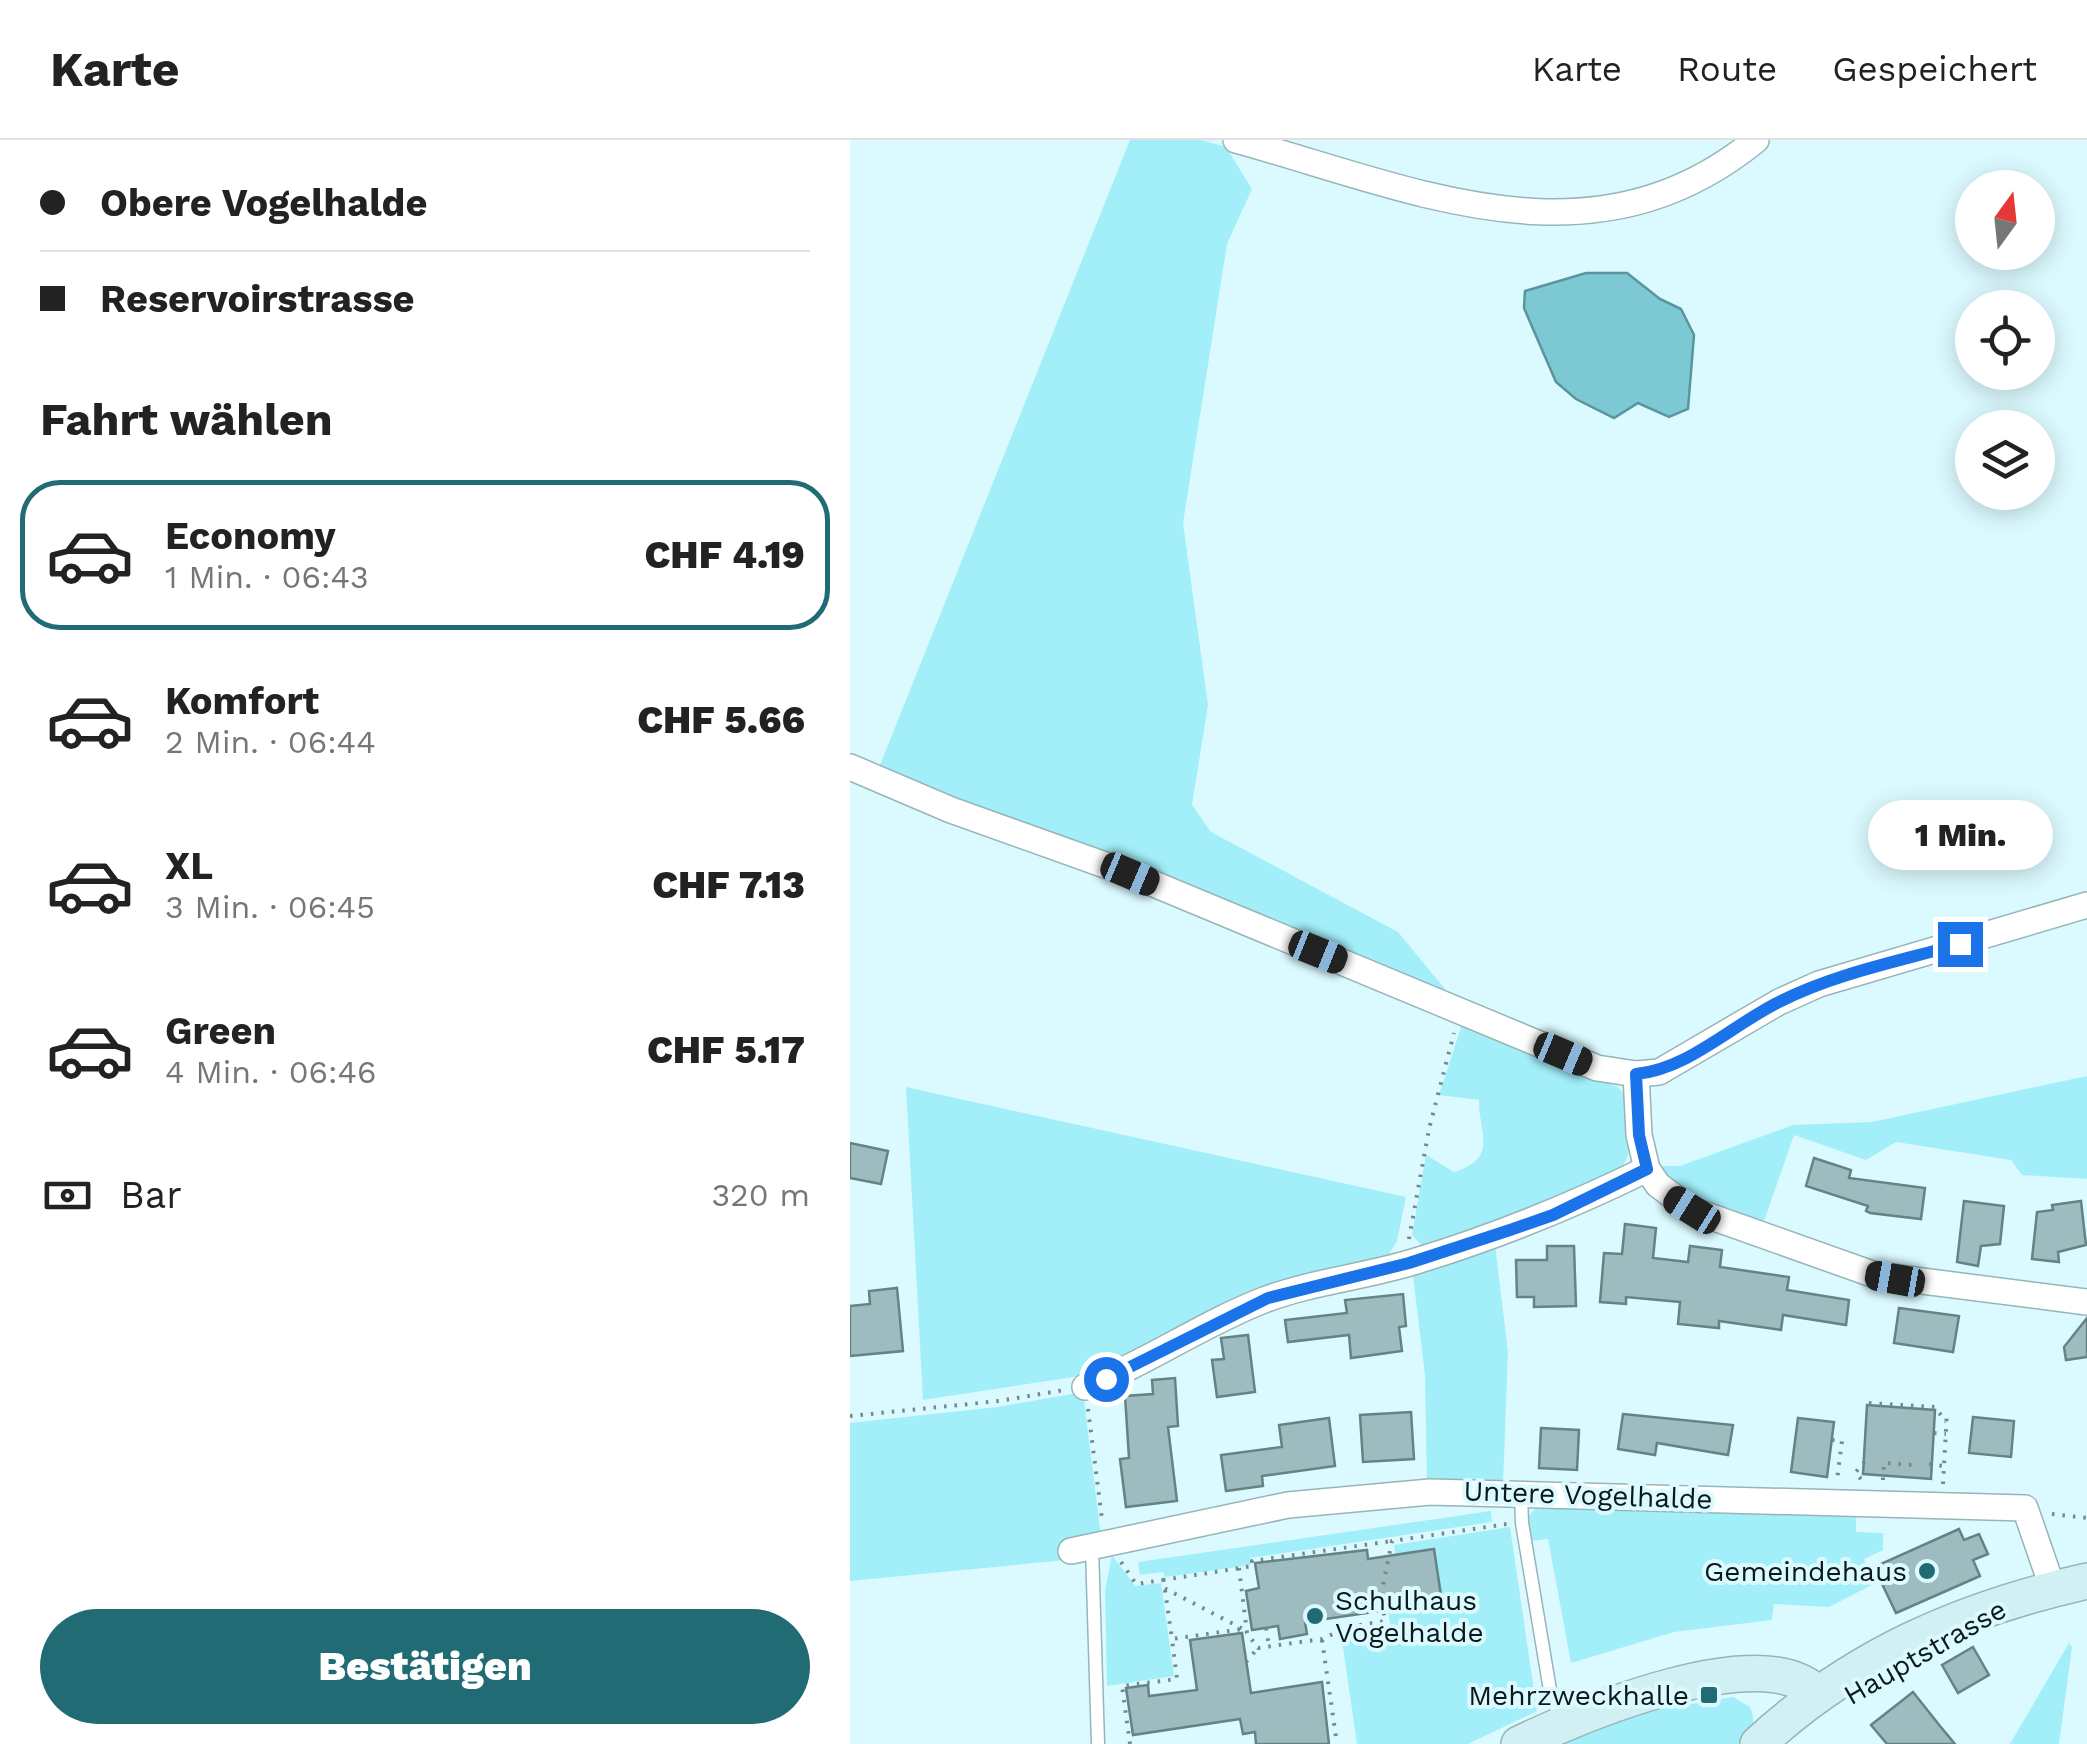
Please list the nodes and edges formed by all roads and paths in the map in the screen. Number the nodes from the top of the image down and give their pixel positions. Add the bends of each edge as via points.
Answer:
1 (1236, 140) edge
2 (1756, 140) edge
3 (850, 767) edge
4 (2087, 905) edge
5 (1462, 1010) junction
6 (1636, 1074) junction
7 (1647, 1169) junction
8 (1409, 1263) junction
9 (2087, 1302) edge
10 (1085, 1387) junction
11 (1870, 1403) dead end
12 (1947, 1411) dead end
13 (850, 1416) edge
14 (1946, 1422) junction
15 (1934, 1433) dead end
16 (1946, 1434) junction
17 (1832, 1440) dead end
18 (1866, 1460) dead end
19 (1929, 1464) dead end
20 (1912, 1465) dead end
21 (1943, 1466) junction
22 (1883, 1480) dead end
23 (1862, 1481) dead end
24 (1829, 1482) dead end
25 (1930, 1488) dead end
26 (1521, 1491) junction
27 (2025, 1508) junction
28 (2087, 1518) edge
29 (1522, 1523) junction
30 (1392, 1541) junction
31 (1090, 1548) junction
32 (1239, 1568) junction
33 (1163, 1580) junction
34 (1164, 1588) junction
35 (2054, 1589) edge
36 (1266, 1628) dead end
37 (1245, 1629) junction
38 (1172, 1639) junction
39 (1322, 1639) junction
40 (1269, 1647) junction
41 (1258, 1648) junction
42 (1246, 1662) dead end
43 (1563, 1723) junction
44 (1794, 1724) edge
45 (1098, 1744) edge
46 (1130, 1744) edge
47 (1337, 1744) edge
48 (1519, 1744) edge

1 - 2 street via 1466,204 1551,214 1670,192
3 - 5 street
4 - 6 street via 1819,984 1659,1072
5 - 6 street via 1597,1068
5 - 8 path via 1428,1129
6 - 7 street
7 - 8 street via 1553,1215
7 - 9 street via 1692,1210 1875,1276
8 - 10 street via 1268,1298
10 - 13 path
10 - 31 path
11 - 14 path via 1935,1408
12 - 14 path
14 - 16 path
15 - 16 path
16 - 21 path
17 - 24 path via 1842,1441 1836,1483
18 - 23 path via 1855,1473
19 - 21 path
20 - 22 path via 1884,1464
21 - 25 path via 1942,1488
26 - 27 street, Untere Vogelhalde
26 - 29 lane
26 - 31 street, Untere Vogelhalde via 1288,1505
27 - 28 path
27 - 35 street
29 - 30 path
29 - 43 lane via 1550,1696
30 - 32 path
30 - 39 path via 1380,1594 1384,1621
31 - 33 path via 1136,1584
31 - 45 lane
32 - 33 path
32 - 37 path
33 - 34 path
34 - 37 path
34 - 38 path
35 - 44 street, Hauptstrasse via 1932,1627
36 - 40 path
37 - 38 path
37 - 41 path
38 - 46 path via 1177,1679 1122,1686
39 - 40 path
39 - 47 path
40 - 41 path
41 - 42 path
43 - 44 street via 1632,1696 1706,1680 1754,1692
43 - 48 street

